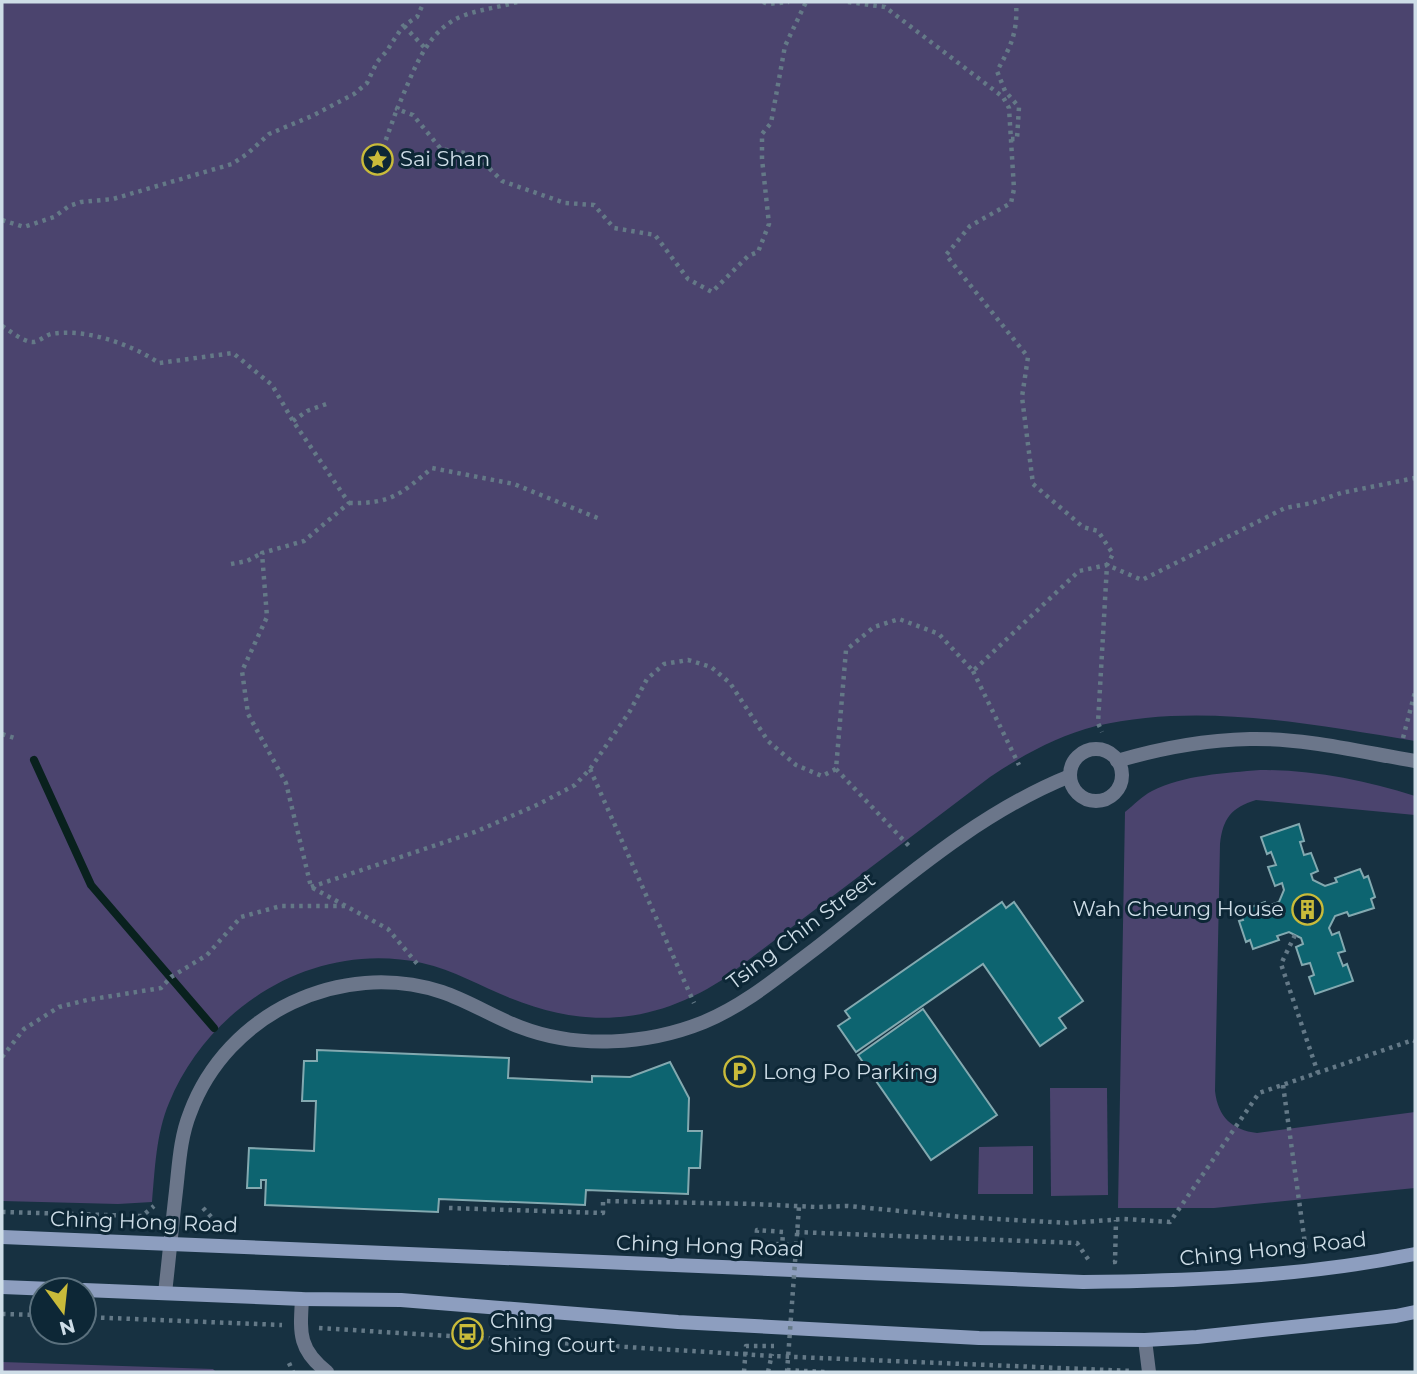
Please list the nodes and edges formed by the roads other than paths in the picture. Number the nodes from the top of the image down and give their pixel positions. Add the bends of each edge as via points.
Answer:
1 (1117, 761) junction
2 (1415, 761) edge
3 (1070, 776) junction
4 (2, 1237) edge
5 (170, 1244) junction
6 (1415, 1254) edge
7 (2, 1287) edge
8 (28, 1288) edge
9 (98, 1291) edge
10 (165, 1293) junction
11 (302, 1299) junction
12 (1415, 1312) edge
13 (1145, 1340) junction
14 (327, 1372) edge
15 (1149, 1372) edge

1 - 2 street via 1173,746 1252,739
1 - 3 street, Tsing Chin Street via 1104,751 1088,751 1075,760
1 - 3 street via 1119,786 1099,801 1076,792
3 - 5 street, Tsing Chin Street via 1022,797 977,825 757,992 713,1018 675,1032 614,1041 554,1037 505,1021 443,992 387,982 331,988 278,1009 234,1043 195,1101 182,1140
4 - 5 main road, Ching Hong Road
5 - 6 main road, Ching Hong Road via 1083,1282 1219,1279
5 - 10 street, Tsing Chin Street
7 - 8 main road
9 - 10 main road
10 - 11 main road
11 - 13 main road via 401,1300 678,1322 979,1338
11 - 14 street via 300,1326 306,1352
12 - 13 main road
13 - 15 street

